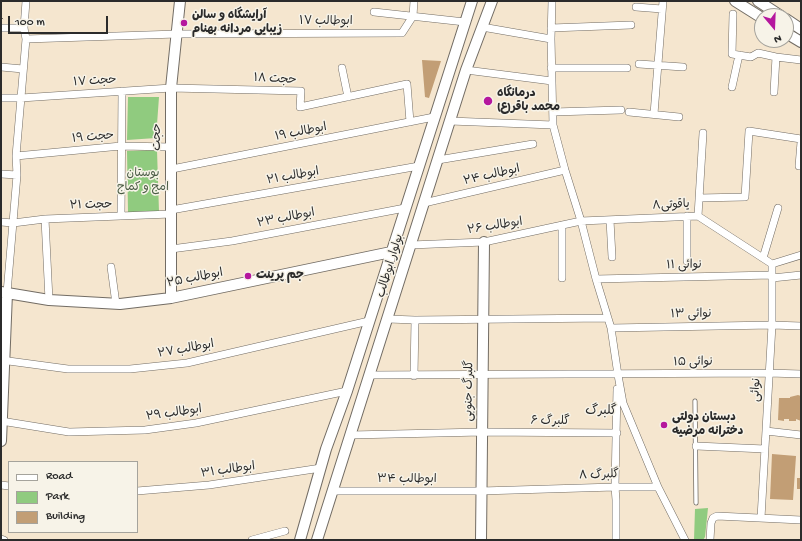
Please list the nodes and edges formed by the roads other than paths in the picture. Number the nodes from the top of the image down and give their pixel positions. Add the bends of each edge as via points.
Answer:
1 (26, 1) edge
2 (180, 1) edge
3 (414, 1) edge
4 (472, 1) edge
5 (492, 1) edge
6 (552, 1) edge
7 (735, 1) edge
8 (663, 5) edge
9 (636, 7) dead end
10 (374, 12) dead end
11 (754, 13) edge
12 (733, 14) dead end
13 (413, 16) junction
14 (465, 22) junction
15 (631, 25) dead end
16 (482, 27) junction
17 (1, 28) edge
18 (24, 28) junction
19 (551, 28) junction
20 (177, 34) junction
21 (26, 39) junction
22 (551, 39) junction
23 (739, 55) junction
24 (776, 57) junction
25 (801, 60) edge
26 (639, 64) dead end
27 (658, 65) junction
28 (1, 67) edge
29 (683, 67) dead end
30 (342, 68) dead end
31 (551, 68) junction
32 (626, 68) dead end
33 (23, 69) junction
34 (466, 70) junction
35 (447, 78) junction
36 (552, 81) junction
37 (462, 83) junction
38 (732, 87) dead end
39 (171, 88) junction
40 (122, 91) junction
41 (774, 92) dead end
42 (348, 97) junction
43 (1, 98) edge
44 (21, 98) junction
45 (621, 110) dead end
46 (552, 112) junction
47 (629, 112) dead end
48 (654, 114) junction
49 (679, 116) dead end
50 (434, 117) junction
51 (450, 120) junction
52 (410, 122) junction
53 (553, 125) junction
54 (703, 134) dead end
55 (801, 141) edge
56 (533, 144) dead end
57 (121, 146) junction
58 (171, 147) junction
59 (16, 156) junction
60 (438, 160) junction
61 (419, 166) junction
62 (801, 166) edge
63 (172, 169) junction
64 (565, 170) junction
65 (1, 174) edge
66 (17, 175) junction
67 (699, 198) junction
68 (424, 203) junction
69 (405, 208) junction
70 (778, 208) dead end
71 (171, 212) junction
72 (121, 216) junction
73 (687, 216) junction
74 (698, 216) junction
75 (45, 219) junction
76 (610, 220) junction
77 (581, 221) junction
78 (1, 222) edge
79 (13, 223) junction
80 (562, 225) junction
81 (484, 242) junction
82 (411, 245) junction
83 (171, 249) junction
84 (391, 252) junction
85 (801, 255) edge
86 (612, 257) dead end
87 (763, 258) junction
88 (687, 261) dead end
89 (772, 264) junction
90 (111, 267) dead end
91 (801, 275) edge
92 (772, 277) junction
93 (562, 278) dead end
94 (596, 279) junction
95 (4, 293) edge
96 (171, 298) junction
97 (49, 300) junction
98 (116, 304) junction
99 (608, 318) junction
100 (388, 319) junction
101 (484, 319) junction
102 (415, 320) junction
103 (369, 321) junction
104 (772, 325) junction
105 (801, 326) edge
106 (611, 328) junction
107 (3, 360) edge
108 (769, 373) junction
109 (618, 374) junction
110 (801, 374) edge
111 (483, 375) junction
112 (369, 376) junction
113 (414, 376) junction
114 (347, 391) junction
115 (695, 401) dead end
116 (1, 421) edge
117 (766, 431) junction
118 (482, 432) junction
119 (617, 433) junction
120 (351, 435) junction
121 (801, 436) edge
122 (1, 441) edge
123 (696, 446) junction
124 (326, 449) junction
125 (765, 449) junction
126 (344, 456) junction
127 (321, 468) junction
128 (615, 487) junction
129 (658, 487) junction
130 (138, 491) edge
131 (333, 491) junction
132 (482, 491) junction
133 (696, 503) dead end
134 (761, 518) junction
135 (801, 520) edge
136 (285, 531) dead end
137 (252, 540) edge
138 (300, 540) edge
139 (317, 540) edge
140 (481, 540) edge
141 (616, 540) edge
142 (685, 540) edge
143 (710, 540) edge

1 - 18 street
2 - 20 main road, حجت
3 - 13 street
4 - 14 main road, بولوار ابوطالب
5 - 16 main road, بولوار ابوطالب
6 - 19 street
7 - 11 main road
8 - 9 street
8 - 27 street
10 - 13 street
12 - 23 street via 731,54
13 - 14 street
13 - 20 street, ابوطالب ۱۷ via 402,33
14 - 35 main road, بولوار ابوطالب
15 - 19 street
16 - 22 street
16 - 34 main road, بولوار ابوطالب
17 - 18 street
18 - 21 street
19 - 22 street
20 - 21 street
20 - 39 main road, حجت
21 - 33 street
22 - 31 street
23 - 24 street via 751,57 758,53
23 - 38 street
24 - 25 street
24 - 41 street
26 - 27 street
27 - 29 street
27 - 48 street
28 - 33 street
30 - 42 street
31 - 32 street
31 - 36 street
33 - 44 street
34 - 36 street
34 - 37 main road, بولوار ابوطالب
35 - 37 main road
35 - 50 main road, بولوار ابوطالب
36 - 46 street
37 - 51 main road, بولوار ابوطالب
39 - 40 street, حجت ۱۷
39 - 42 street, حجت ۱۸ via 301,91 300,108
39 - 58 main road, حجت
40 - 44 street, حجت ۱۷
40 - 57 street
42 - 52 street, حجت ۱۸ via 407,84
43 - 44 street, حجت ۱۷
44 - 59 street
45 - 46 street
46 - 53 street
47 - 48 street
48 - 49 street
50 - 52 street, ابوطالب ۱۹
50 - 61 main road, بولوار ابوطالب
51 - 53 street
51 - 60 main road, بولوار ابوطالب
52 - 63 street, ابوطالب ۱۹
53 - 64 street
54 - 67 street
55 - 62 street
55 - 67 street via 749,131 745,197
56 - 60 street
57 - 58 street, حجت ۱۹
57 - 59 street, حجت ۱۹
57 - 72 street
58 - 63 main road, حجت
59 - 66 street
60 - 68 main road, بولوار ابوطالب
61 - 69 main road, بولوار ابوطالب
61 - 71 street, ابوطالب ۲۱
63 - 71 main road, حجت
64 - 68 street, ابوطالب ۲۴
64 - 77 street
65 - 66 street
66 - 79 street
67 - 74 street
68 - 82 main road, بولوار ابوطالب
69 - 83 street, ابوطالب ۲۳ via 232,241
69 - 84 main road, بولوار ابوطالب
70 - 87 street
71 - 72 street, حجت ۲۱
71 - 83 main road, حجت
72 - 75 street, حجت ۲۱
73 - 74 street, یاقوتی۸
73 - 76 street, یاقوتی۸
73 - 88 street
74 - 87 street, یاقوتی۸
75 - 79 street, حجت ۲۱
75 - 97 street
76 - 77 street, یاقوتی۸
76 - 86 street
77 - 80 street, ابوطالب ۲۶
77 - 94 street
78 - 79 street, حجت ۲۱
79 - 95 street
80 - 81 street, ابوطالب ۲۶
80 - 93 street
81 - 82 street, ابوطالب ۲۶
81 - 101 main road, گلبرگ جنوبی
82 - 100 main road, بولوار ابوطالب
83 - 96 main road, حجت
84 - 96 main road, ابوطالب ۲۵
84 - 103 main road, بولوار ابوطالب
85 - 89 street
87 - 89 street, یاقوتی۸
89 - 92 street, نوائی
90 - 98 street
91 - 92 street, نوائی ۱۱
92 - 94 street, نوائی ۱۱
92 - 104 street, نوائی
94 - 99 street
95 - 97 main road, ابوطالب ۲۵
95 - 107 main road
96 - 98 main road, ابوطالب ۲۵
97 - 98 main road, ابوطالب ۲۵
99 - 101 street
99 - 106 street
100 - 102 street
100 - 112 main road, بولوار ابوطالب
101 - 102 street
101 - 111 main road, گلبرگ جنوبی
102 - 113 street
103 - 107 street, ابوطالب ۲۷ via 187,363 130,369 68,369
103 - 114 main road, بولوار ابوطالب
104 - 105 street, نوائی ۱۳
104 - 106 street, نوائی ۱۳
104 - 108 street, نوائی
106 - 109 street
107 - 116 main road
108 - 109 street, نوائی ۱۵
108 - 110 street, نوائی ۱۵
108 - 117 street, نوائی
109 - 111 street, نوائی ۱۵
109 - 119 street
109 - 129 street via 623,404
111 - 113 street, نوائی ۱۵
111 - 118 main road, گلبرگ جنوبی
112 - 113 street, نوائی ۱۵
112 - 120 main road, بولوار ابوطالب
114 - 116 street, ابوطالب ۲۹ via 196,423 144,430 69,432
114 - 124 main road, بولوار ابوطالب
115 - 123 lane
116 - 122 main road
117 - 121 street
117 - 125 street, نوائی
118 - 119 street, گلبرگ ۶
118 - 120 street, گلبرگ ۶
118 - 132 main road, گلبرگ جنوبی
119 - 128 street
120 - 126 main road, بولوار ابوطالب
123 - 125 street
123 - 133 lane
124 - 126 main road via 335,456
124 - 127 main road, بولوار ابوطالب
125 - 134 street, نوائی
126 - 131 main road, بولوار ابوطالب
127 - 130 street, ابوطالب ۳۱ via 209,485
127 - 138 main road, بولوار ابوطالب
128 - 129 street, گلبرگ ۸
128 - 132 street, گلبرگ ۸
128 - 141 street
129 - 142 street
131 - 132 street, ابوطالب ۳۴
131 - 139 main road, بولوار ابوطالب
132 - 140 main road, گلبرگ جنوبی
134 - 135 street
134 - 143 street via 713,518
136 - 137 street

